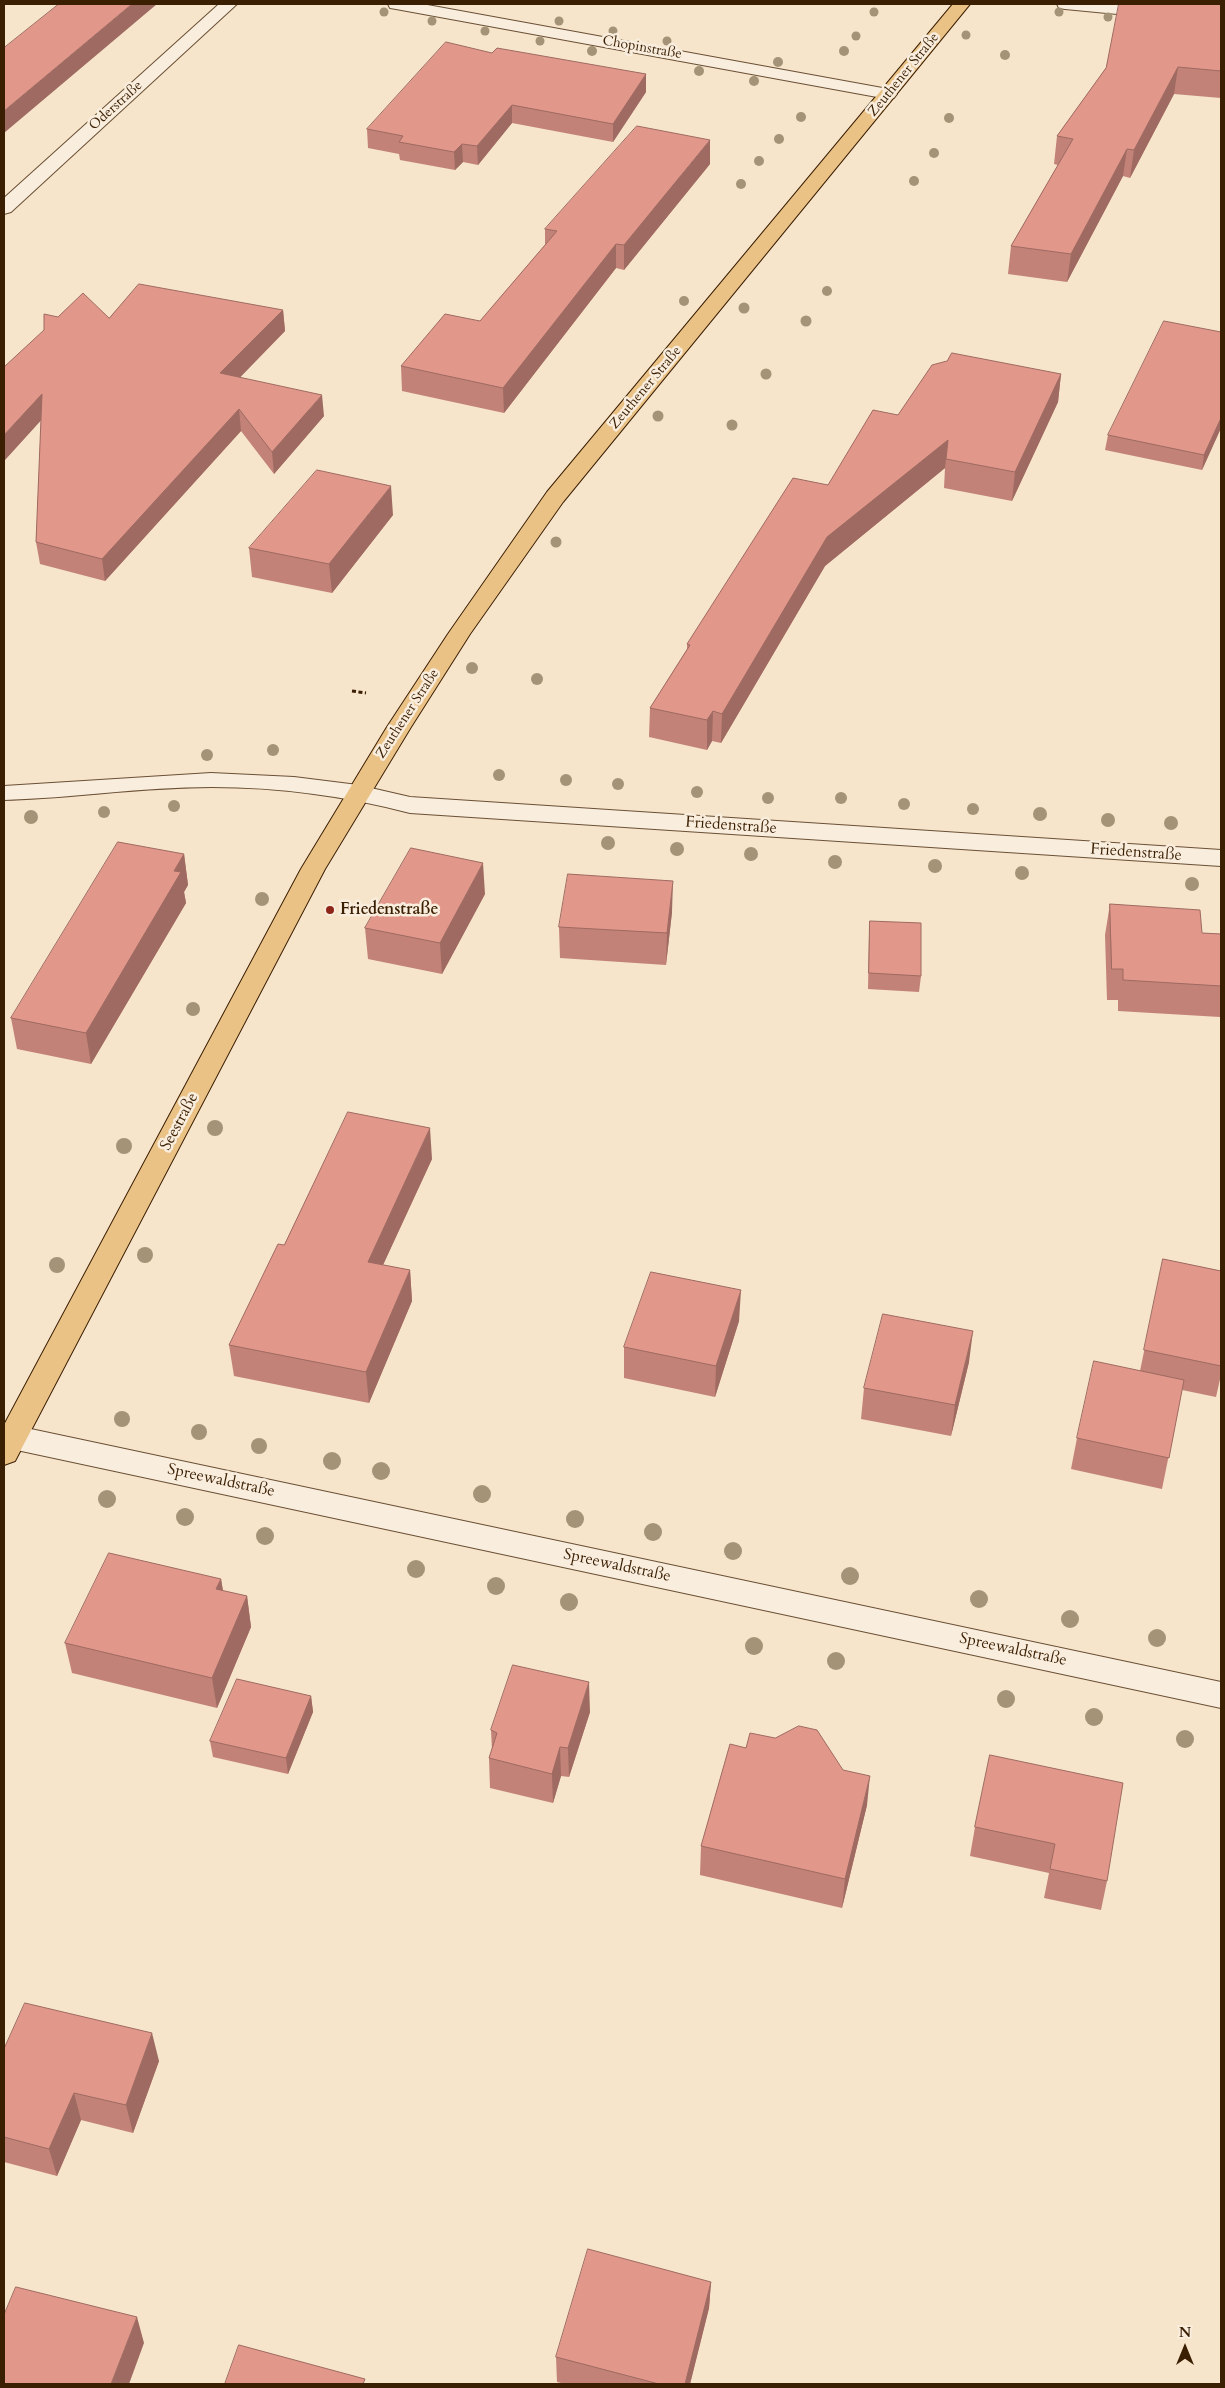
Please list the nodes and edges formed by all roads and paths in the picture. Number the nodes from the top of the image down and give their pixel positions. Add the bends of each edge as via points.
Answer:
1 (229, 4) edge
2 (396, 4) edge
3 (962, 4) edge
4 (1065, 4) edge
5 (1221, 19) edge
6 (888, 94) junction
7 (4, 208) edge
8 (358, 792) junction
9 (4, 793) edge
10 (1221, 858) edge
11 (8, 1445) edge
12 (1221, 1695) edge

1 - 7 street, Oderstraße
2 - 6 street, Chopinstraße
3 - 6 main road, Zeuthener Straße
4 - 5 street
6 - 8 main road, Zeuthener Straße via 556,497 505,566
8 - 9 street, Friedenstraße via 294,784 211,780
8 - 10 street, Friedenstraße via 410,805
8 - 11 main road, Seestraße via 313,869
11 - 12 street, Spreewaldstraße

